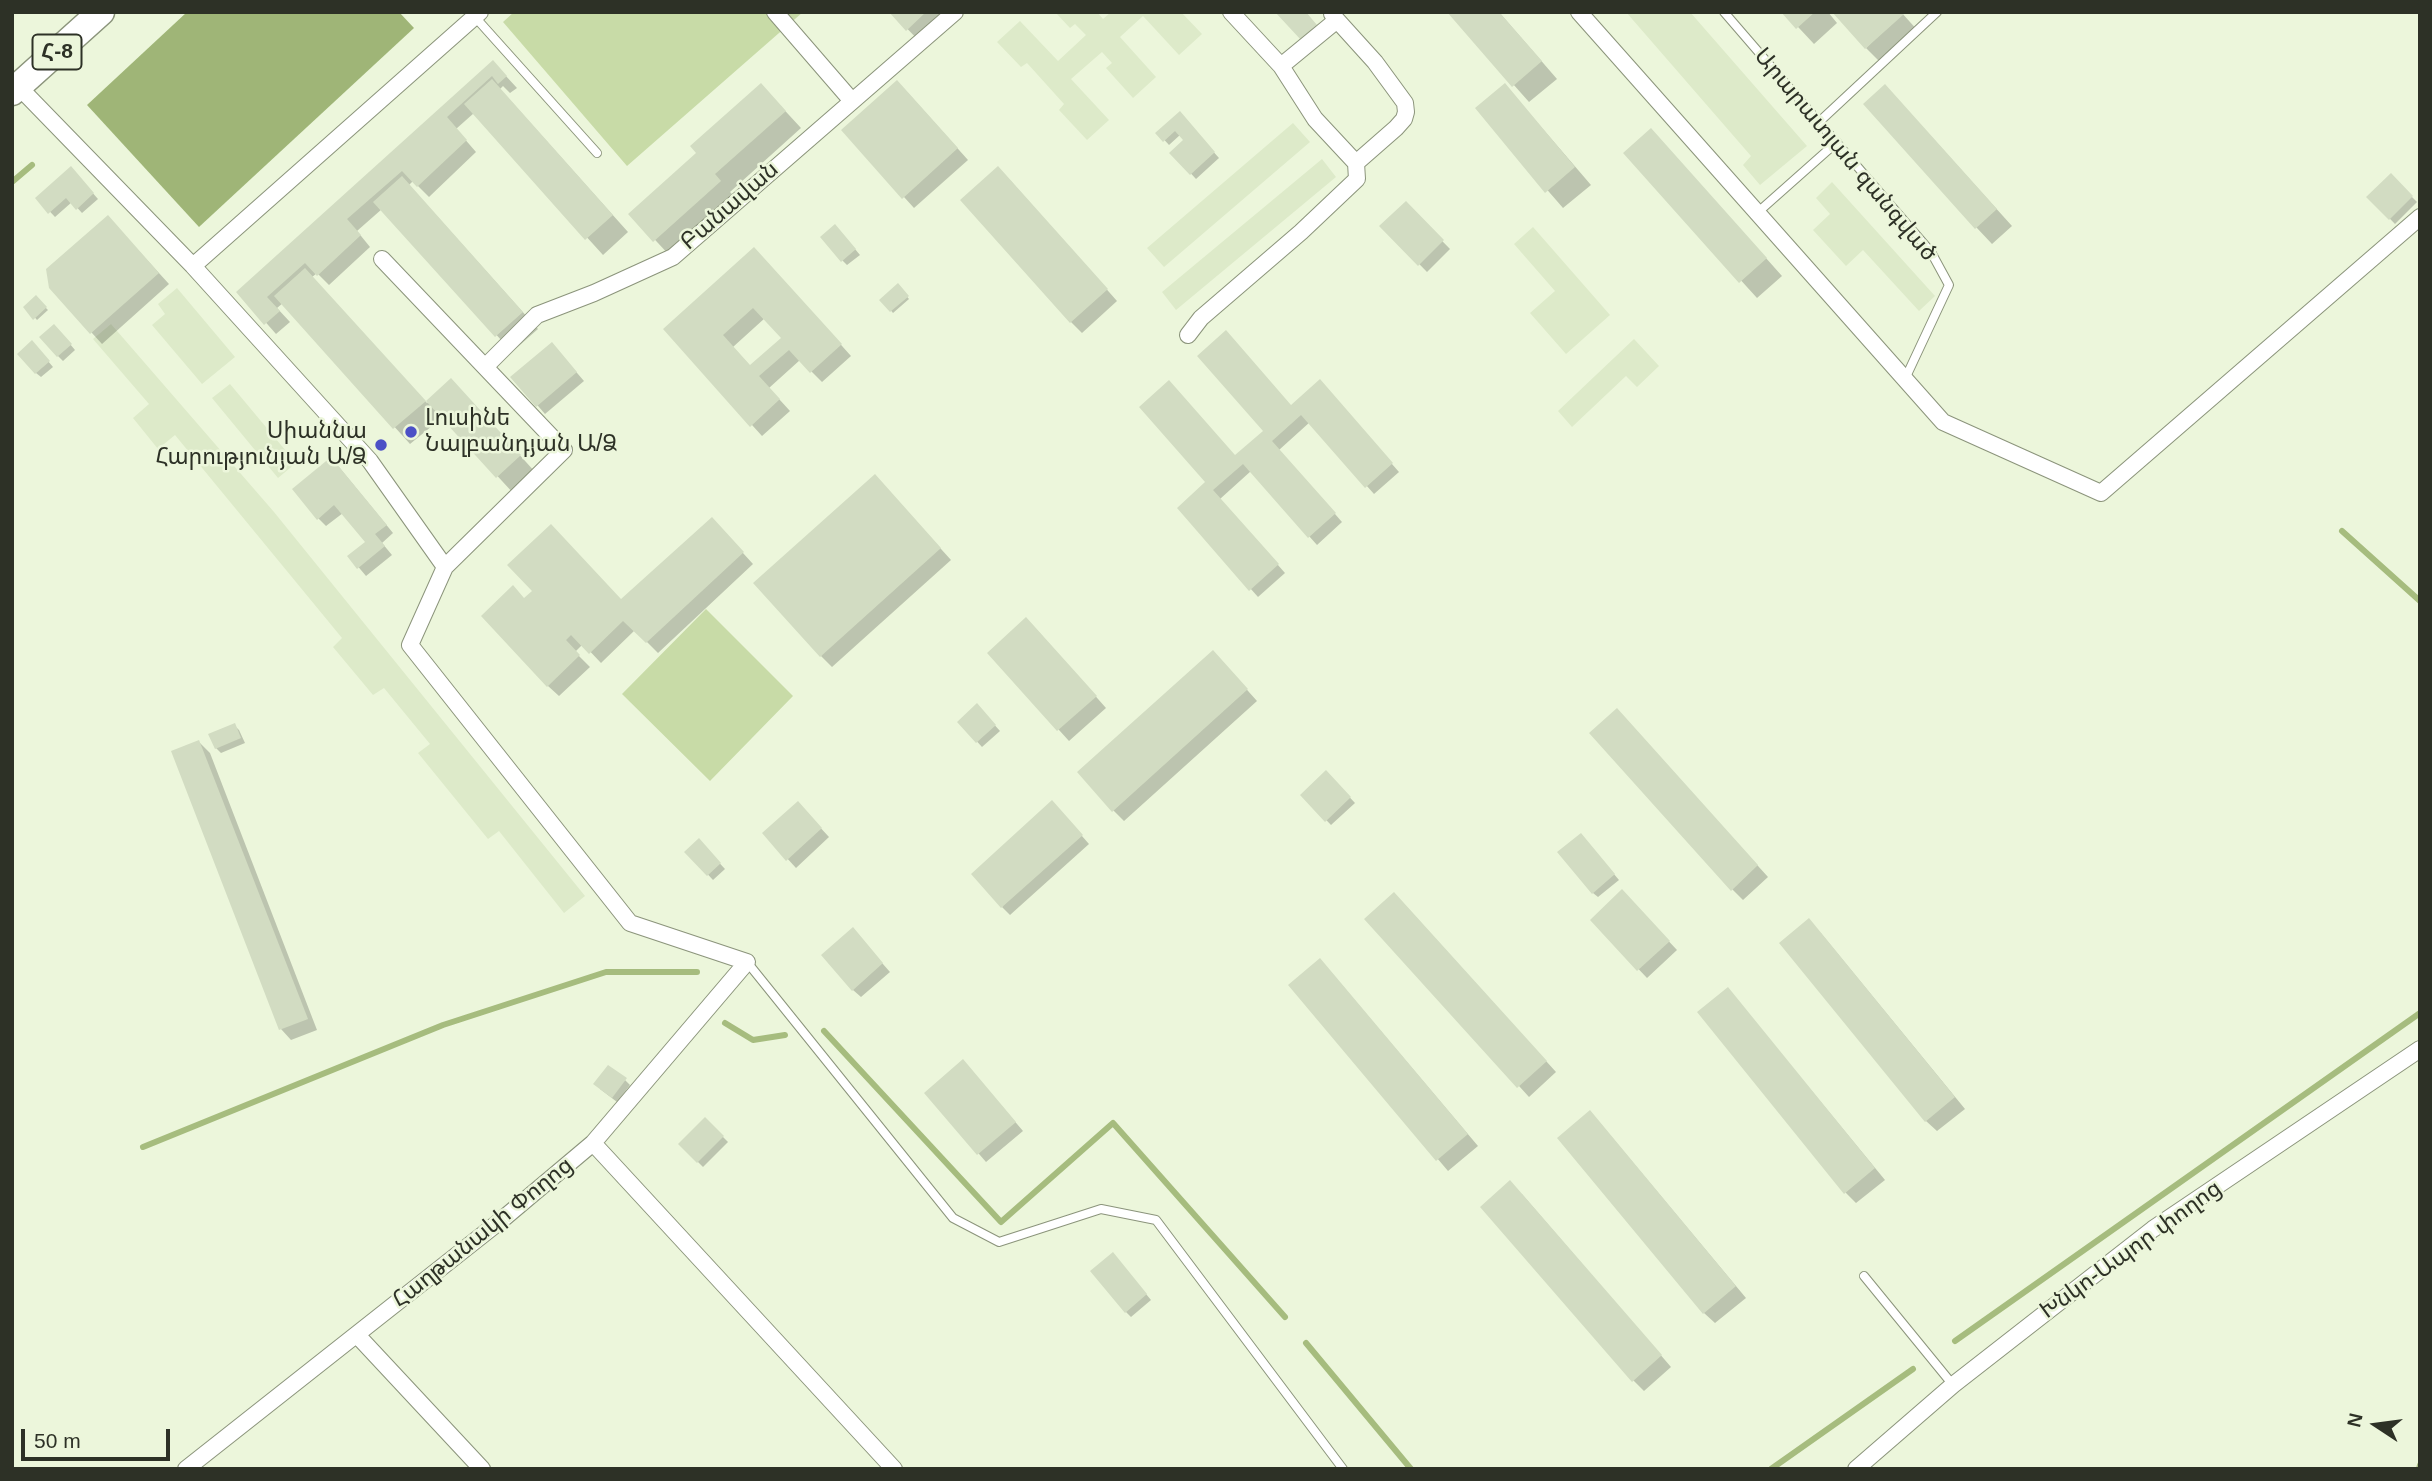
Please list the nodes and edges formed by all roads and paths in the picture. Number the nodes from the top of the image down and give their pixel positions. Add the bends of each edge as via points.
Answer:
1 (101, 12) edge
2 (775, 12) edge
3 (954, 12) edge
4 (1231, 12) edge
5 (1579, 12) edge
6 (1724, 12) edge
7 (1937, 12) edge
8 (477, 15) edge
9 (1334, 16) edge
10 (1281, 66) junction
11 (15, 89) edge
12 (852, 101) junction
13 (1819, 122) junction
14 (1837, 142) junction
15 (597, 153) dead end
16 (1356, 163) junction
17 (1758, 214) junction
18 (2420, 217) edge
19 (382, 259) dead end
20 (193, 266) junction
21 (1188, 335) dead end
22 (486, 366) junction
23 (1905, 379) junction
24 (445, 567) junction
25 (747, 962) junction
26 (2420, 1049) edge
27 (593, 1143) junction
28 (1864, 1276) dead end
29 (357, 1335) junction
30 (1953, 1385) junction
31 (186, 1469) edge
32 (482, 1469) edge
33 (894, 1469) edge
34 (1343, 1469) edge
35 (1856, 1469) edge

1 - 11 main road, Հ-8
2 - 12 street
3 - 12 street, Բանավան
4 - 10 street
5 - 17 street
6 - 13 lane, Արարատյան զանգված
7 - 13 lane
8 - 15 lane
8 - 20 street
9 - 10 street
9 - 16 street via 1405,103 1404,119
10 - 16 street via 1315,119
11 - 20 street
12 - 22 street, Բանավան via 673,257 537,316
13 - 14 lane, Արարատյան զանգված
14 - 17 lane
14 - 23 lane, Արարատյան զանգված via 1931,252 1949,285
16 - 21 street via 1357,179 1201,318
17 - 23 street
18 - 23 street via 2101,493 1943,422
19 - 22 street
20 - 24 street via 370,461
22 - 24 street via 564,450
24 - 25 street via 410,645 630,923
25 - 27 street, Հաղթանակի Փողոց
25 - 34 lane via 953,1218 999,1242 1101,1209 1156,1220
26 - 30 street, Խնկո-Ապոր փողոց via 2153,1229
27 - 29 street, Հաղթանակի Փողոց
27 - 33 street
28 - 30 lane
29 - 31 street, Հաղթանակի Փողոց
29 - 32 street
30 - 35 street, Խնկո-Ապոր փողոց

